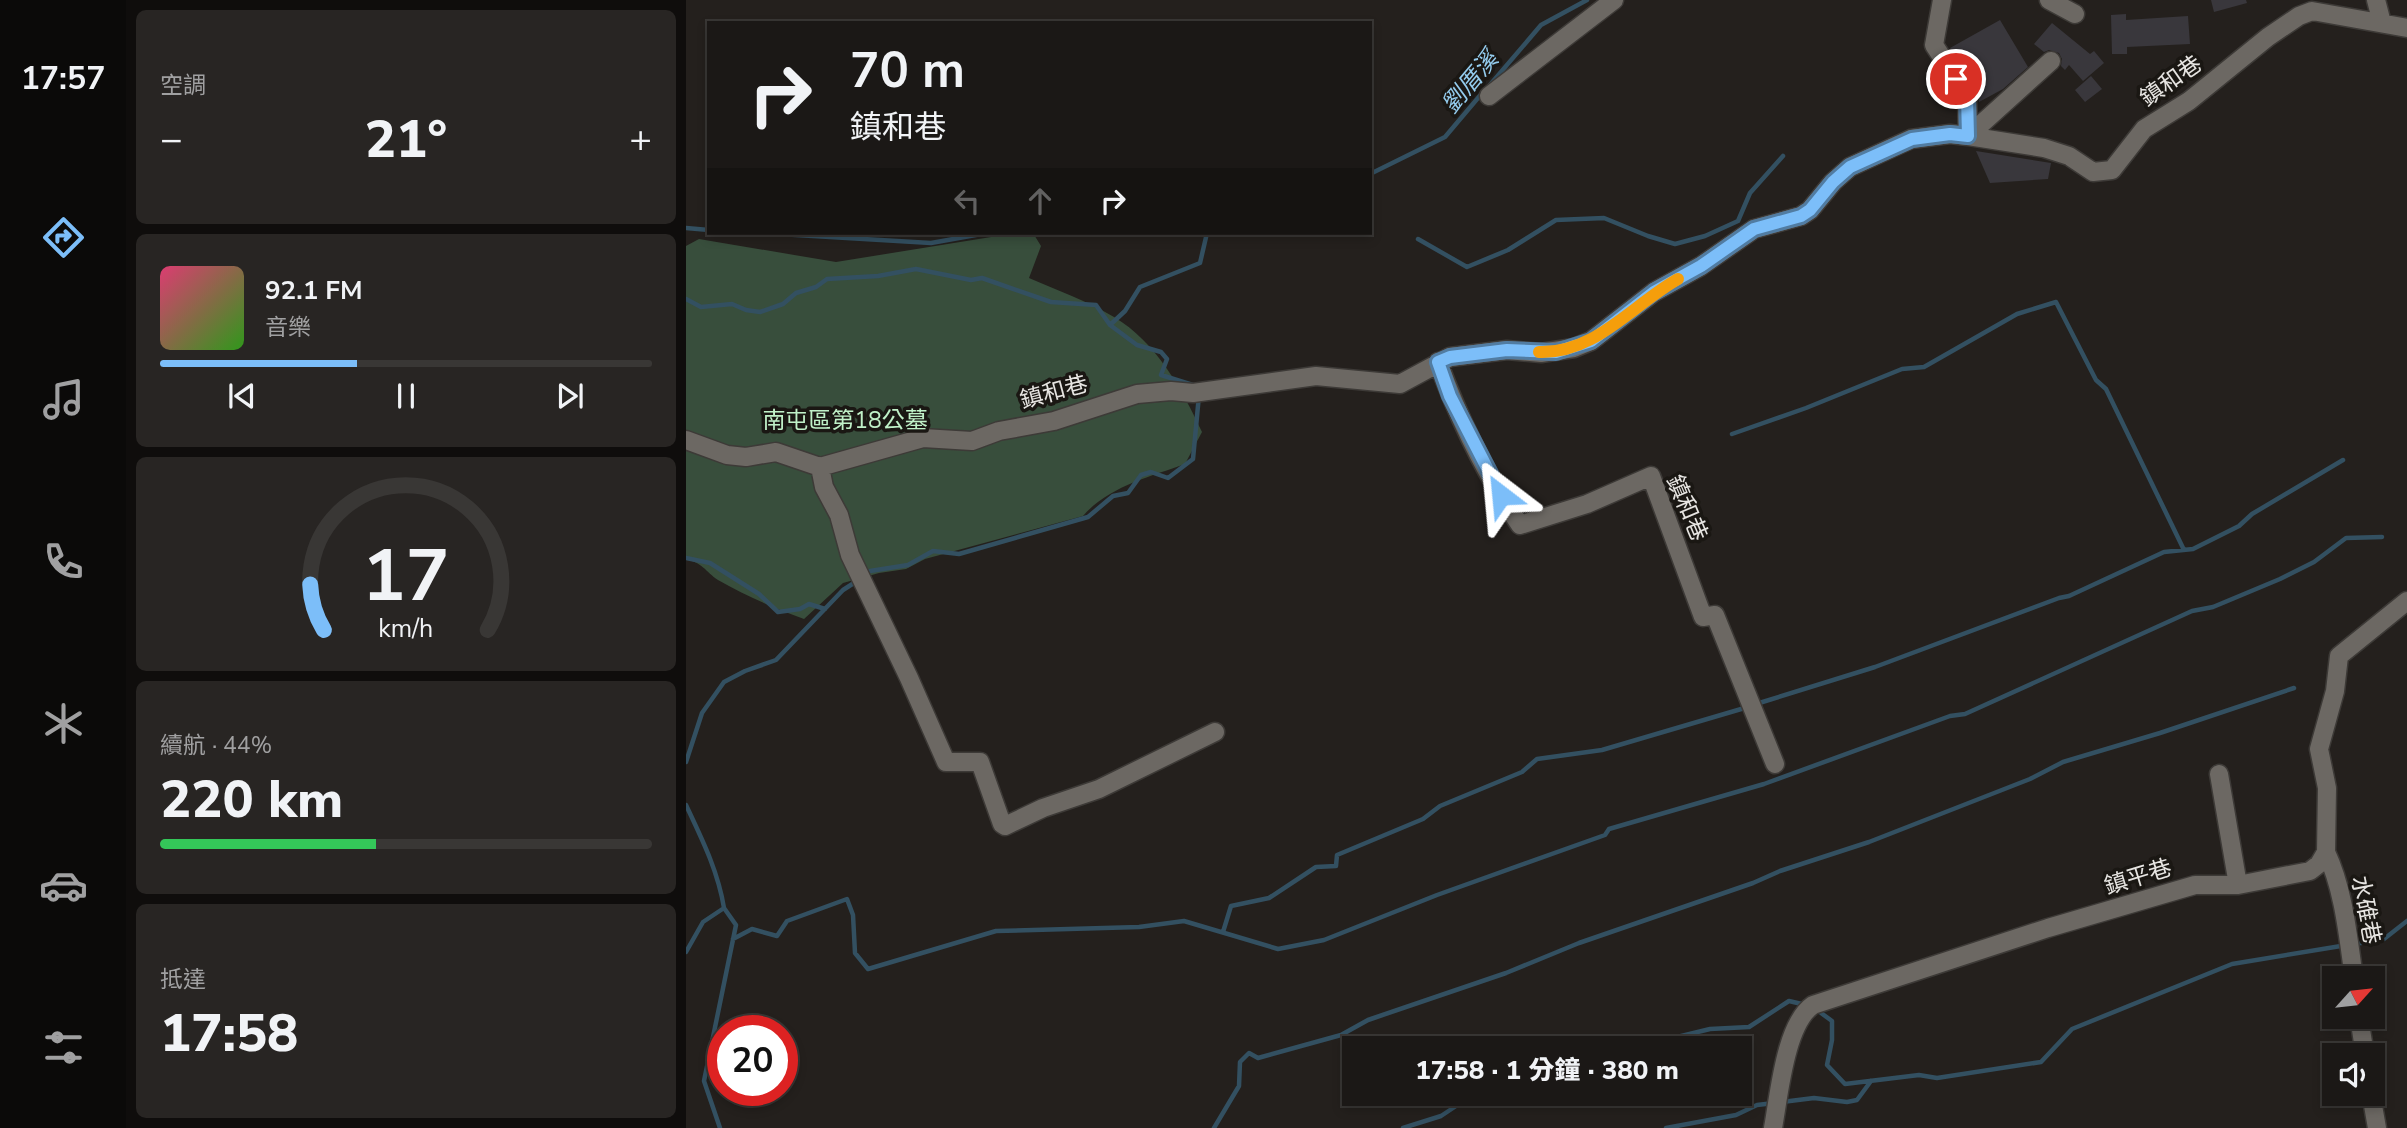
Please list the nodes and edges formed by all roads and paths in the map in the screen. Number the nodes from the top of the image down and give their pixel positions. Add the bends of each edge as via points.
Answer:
1 (1614, 0) edge
2 (1942, 0) edge
3 (2049, 0) edge
4 (2376, 0) edge
5 (2075, 14) dead end
6 (2382, 23) junction
7 (2407, 28) edge
8 (2051, 61) dead end
9 (1489, 96) dead end
10 (1968, 136) junction
11 (1438, 362) junction
12 (686, 440) edge
13 (820, 467) junction
14 (2407, 601) edge
15 (1216, 732) dead end
16 (1775, 764) dead end
17 (2219, 774) dead end
18 (2326, 852) junction
19 (2238, 885) junction
20 (2352, 966) edge
21 (2373, 1106) edge
22 (1773, 1128) edge
23 (2377, 1128) edge

1 - 9 lane
2 - 10 lane via 1934,45 1967,96
3 - 5 lane
4 - 6 lane
6 - 7 lane, 鎮和巷
6 - 10 lane, 鎮和巷 via 2312,12 2299,16 2144,129 2112,170 2093,172 2052,150
8 - 10 lane
10 - 11 lane, 鎮和巷 via 1912,139 1850,167 1810,210 1754,229 1654,292 1591,341 1556,352 1507,350
11 - 13 lane, 鎮和巷 via 1400,384 1316,376 1193,393 1137,394 972,441 923,438
11 - 16 lane, 鎮和巷 via 1478,454 1520,525 1587,504 1651,476 1703,617 1716,615
12 - 13 lane via 727,455 776,452
13 - 15 lane via 850,555 946,762 980,762 1002,824 1099,789
14 - 18 lane via 2339,656 2319,749 2328,788
17 - 19 lane
18 - 19 lane, 鎮平巷 via 2310,871
18 - 20 lane, 水碓巷
19 - 22 lane, 鎮平巷 via 2195,885 1813,1005 1792,1037
21 - 23 lane

